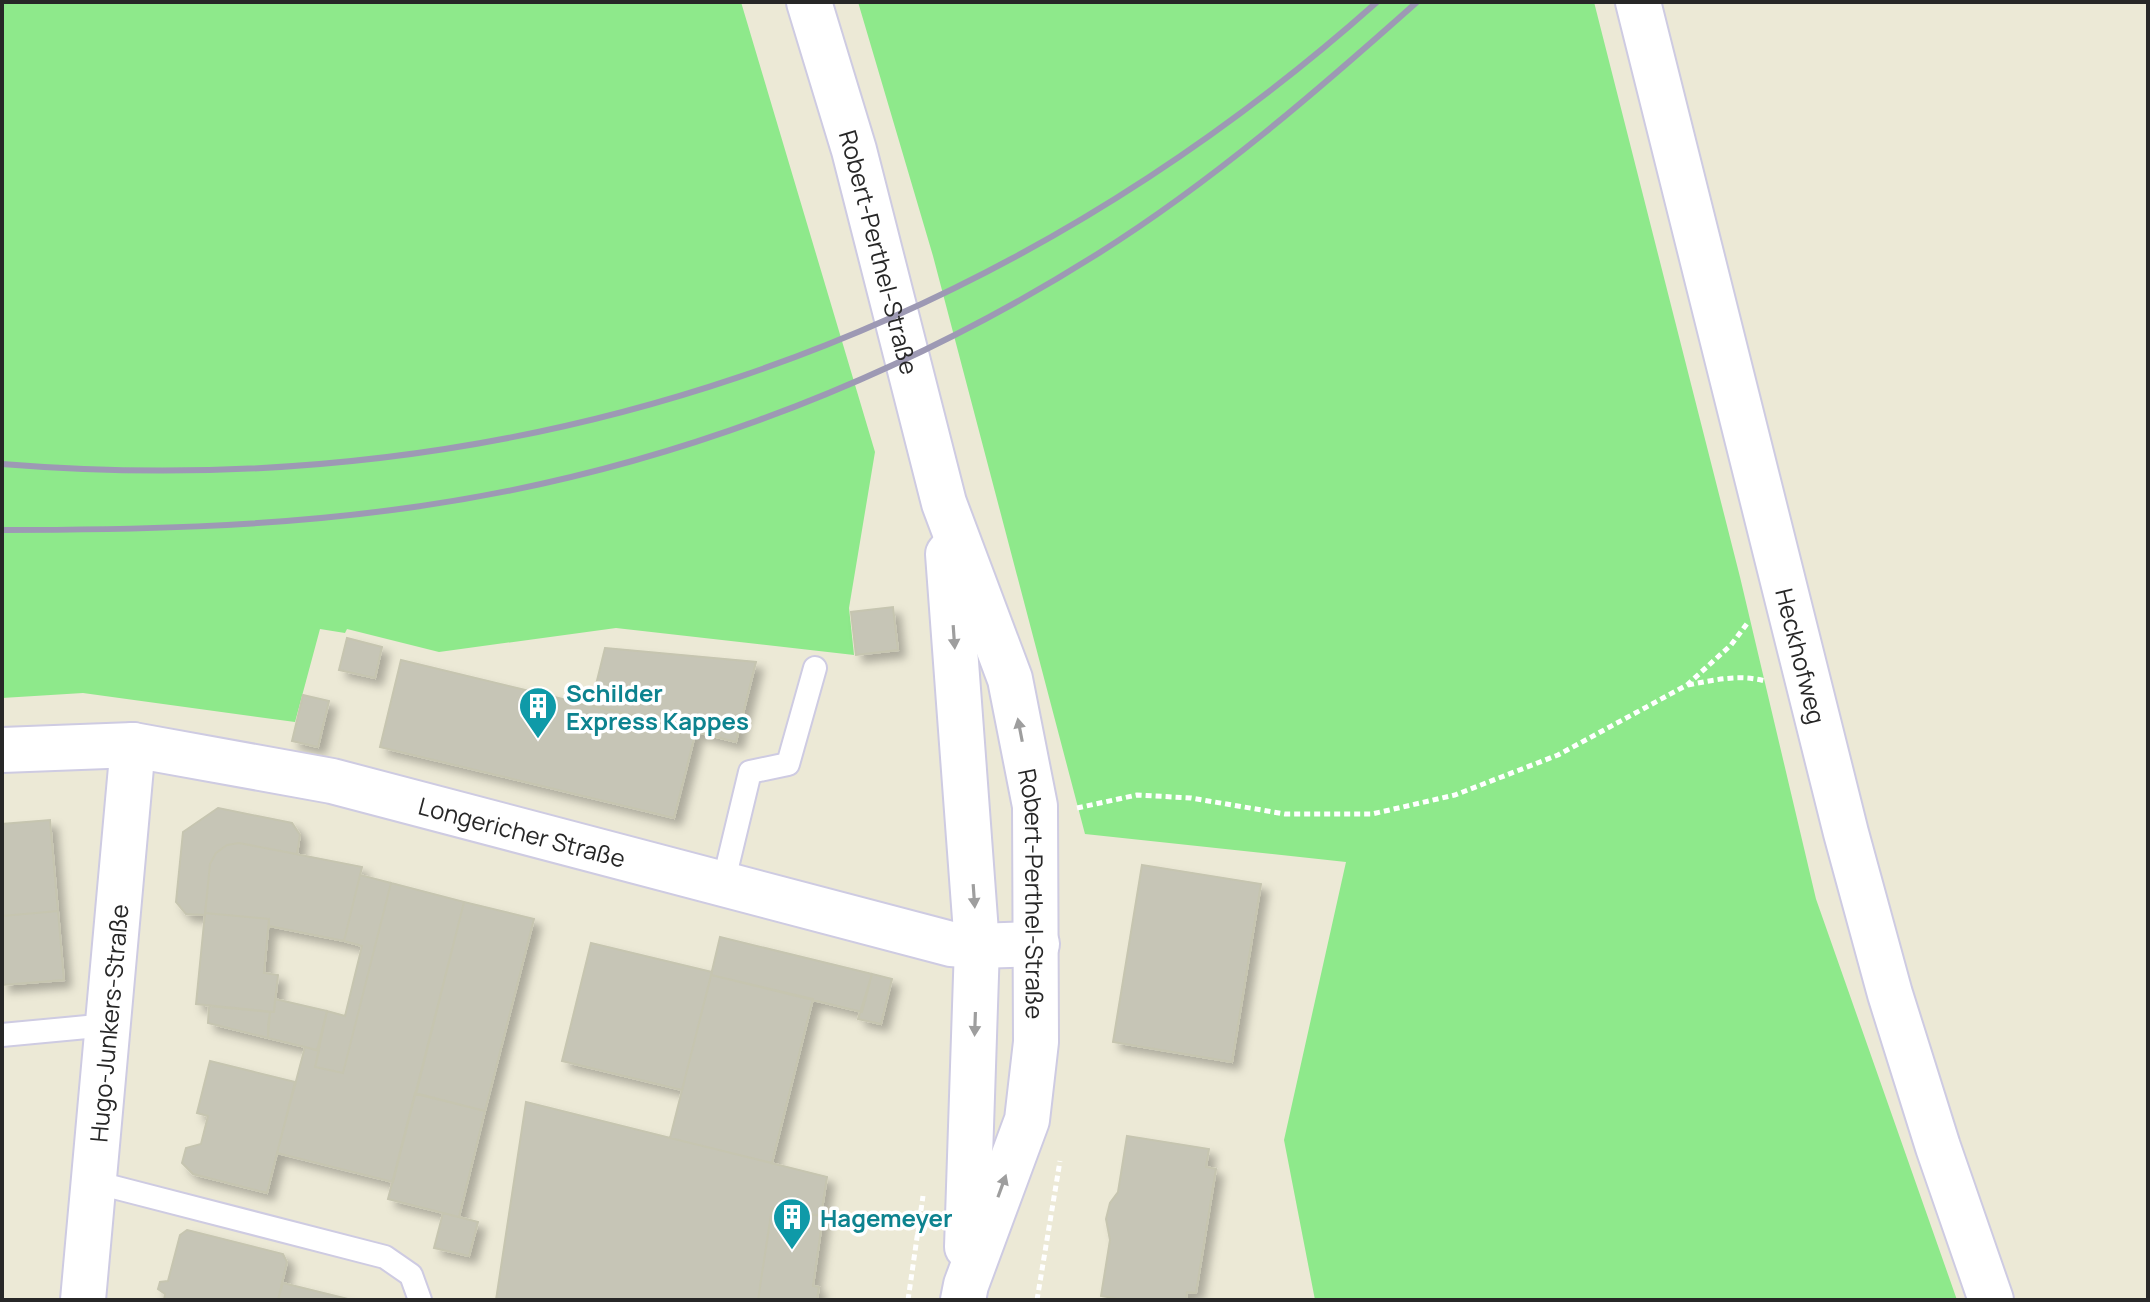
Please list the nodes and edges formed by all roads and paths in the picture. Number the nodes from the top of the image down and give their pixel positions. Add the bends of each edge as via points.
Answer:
1 (809, 2) edge
2 (1638, 2) edge
3 (944, 503) junction
4 (1782, 580) junction
5 (815, 668) dead end
6 (1687, 685) junction
7 (1812, 694) junction
8 (133, 745) junction
9 (2, 750) edge
10 (1067, 810) dead end
11 (723, 884) junction
12 (1037, 944) junction
13 (977, 946) junction
14 (108, 1025) junction
15 (2, 1035) edge
16 (94, 1182) junction
17 (964, 1293) edge
18 (83, 1300) edge
19 (420, 1300) edge
20 (1991, 1300) edge

1 - 3 street, Robert-Perthel-Straße via 854,150
2 - 4 street, Heckhofweg
12 -> 3 street, Robert-Perthel-Straße via 1035,806 1010,679
3 -> 13 street, Robert-Perthel-Straße
4 - 6 path via 1731,645
4 - 7 street, Heckhofweg
5 - 11 lane via 788,764 750,772
6 - 7 path via 1752,677
6 - 10 path via 1558,755 1455,795 1372,814 1285,814 1137,795
7 - 20 street, Heckhofweg via 1890,994
8 - 9 street, Longericher Straße
8 - 11 street, Longericher Straße via 332,781
8 - 14 street, Hugo-Junkers-Straße
11 - 13 street, Longericher Straße via 951,944
12 - 13 street, Longericher Straße
17 -> 12 street, Robert-Perthel-Straße via 1027,1120 1036,1042
13 -> 17 street, Robert-Perthel-Straße
14 - 15 lane
14 - 16 street, Hugo-Junkers-Straße
16 - 18 street, Hugo-Junkers-Straße
16 - 19 lane via 385,1257 411,1275

